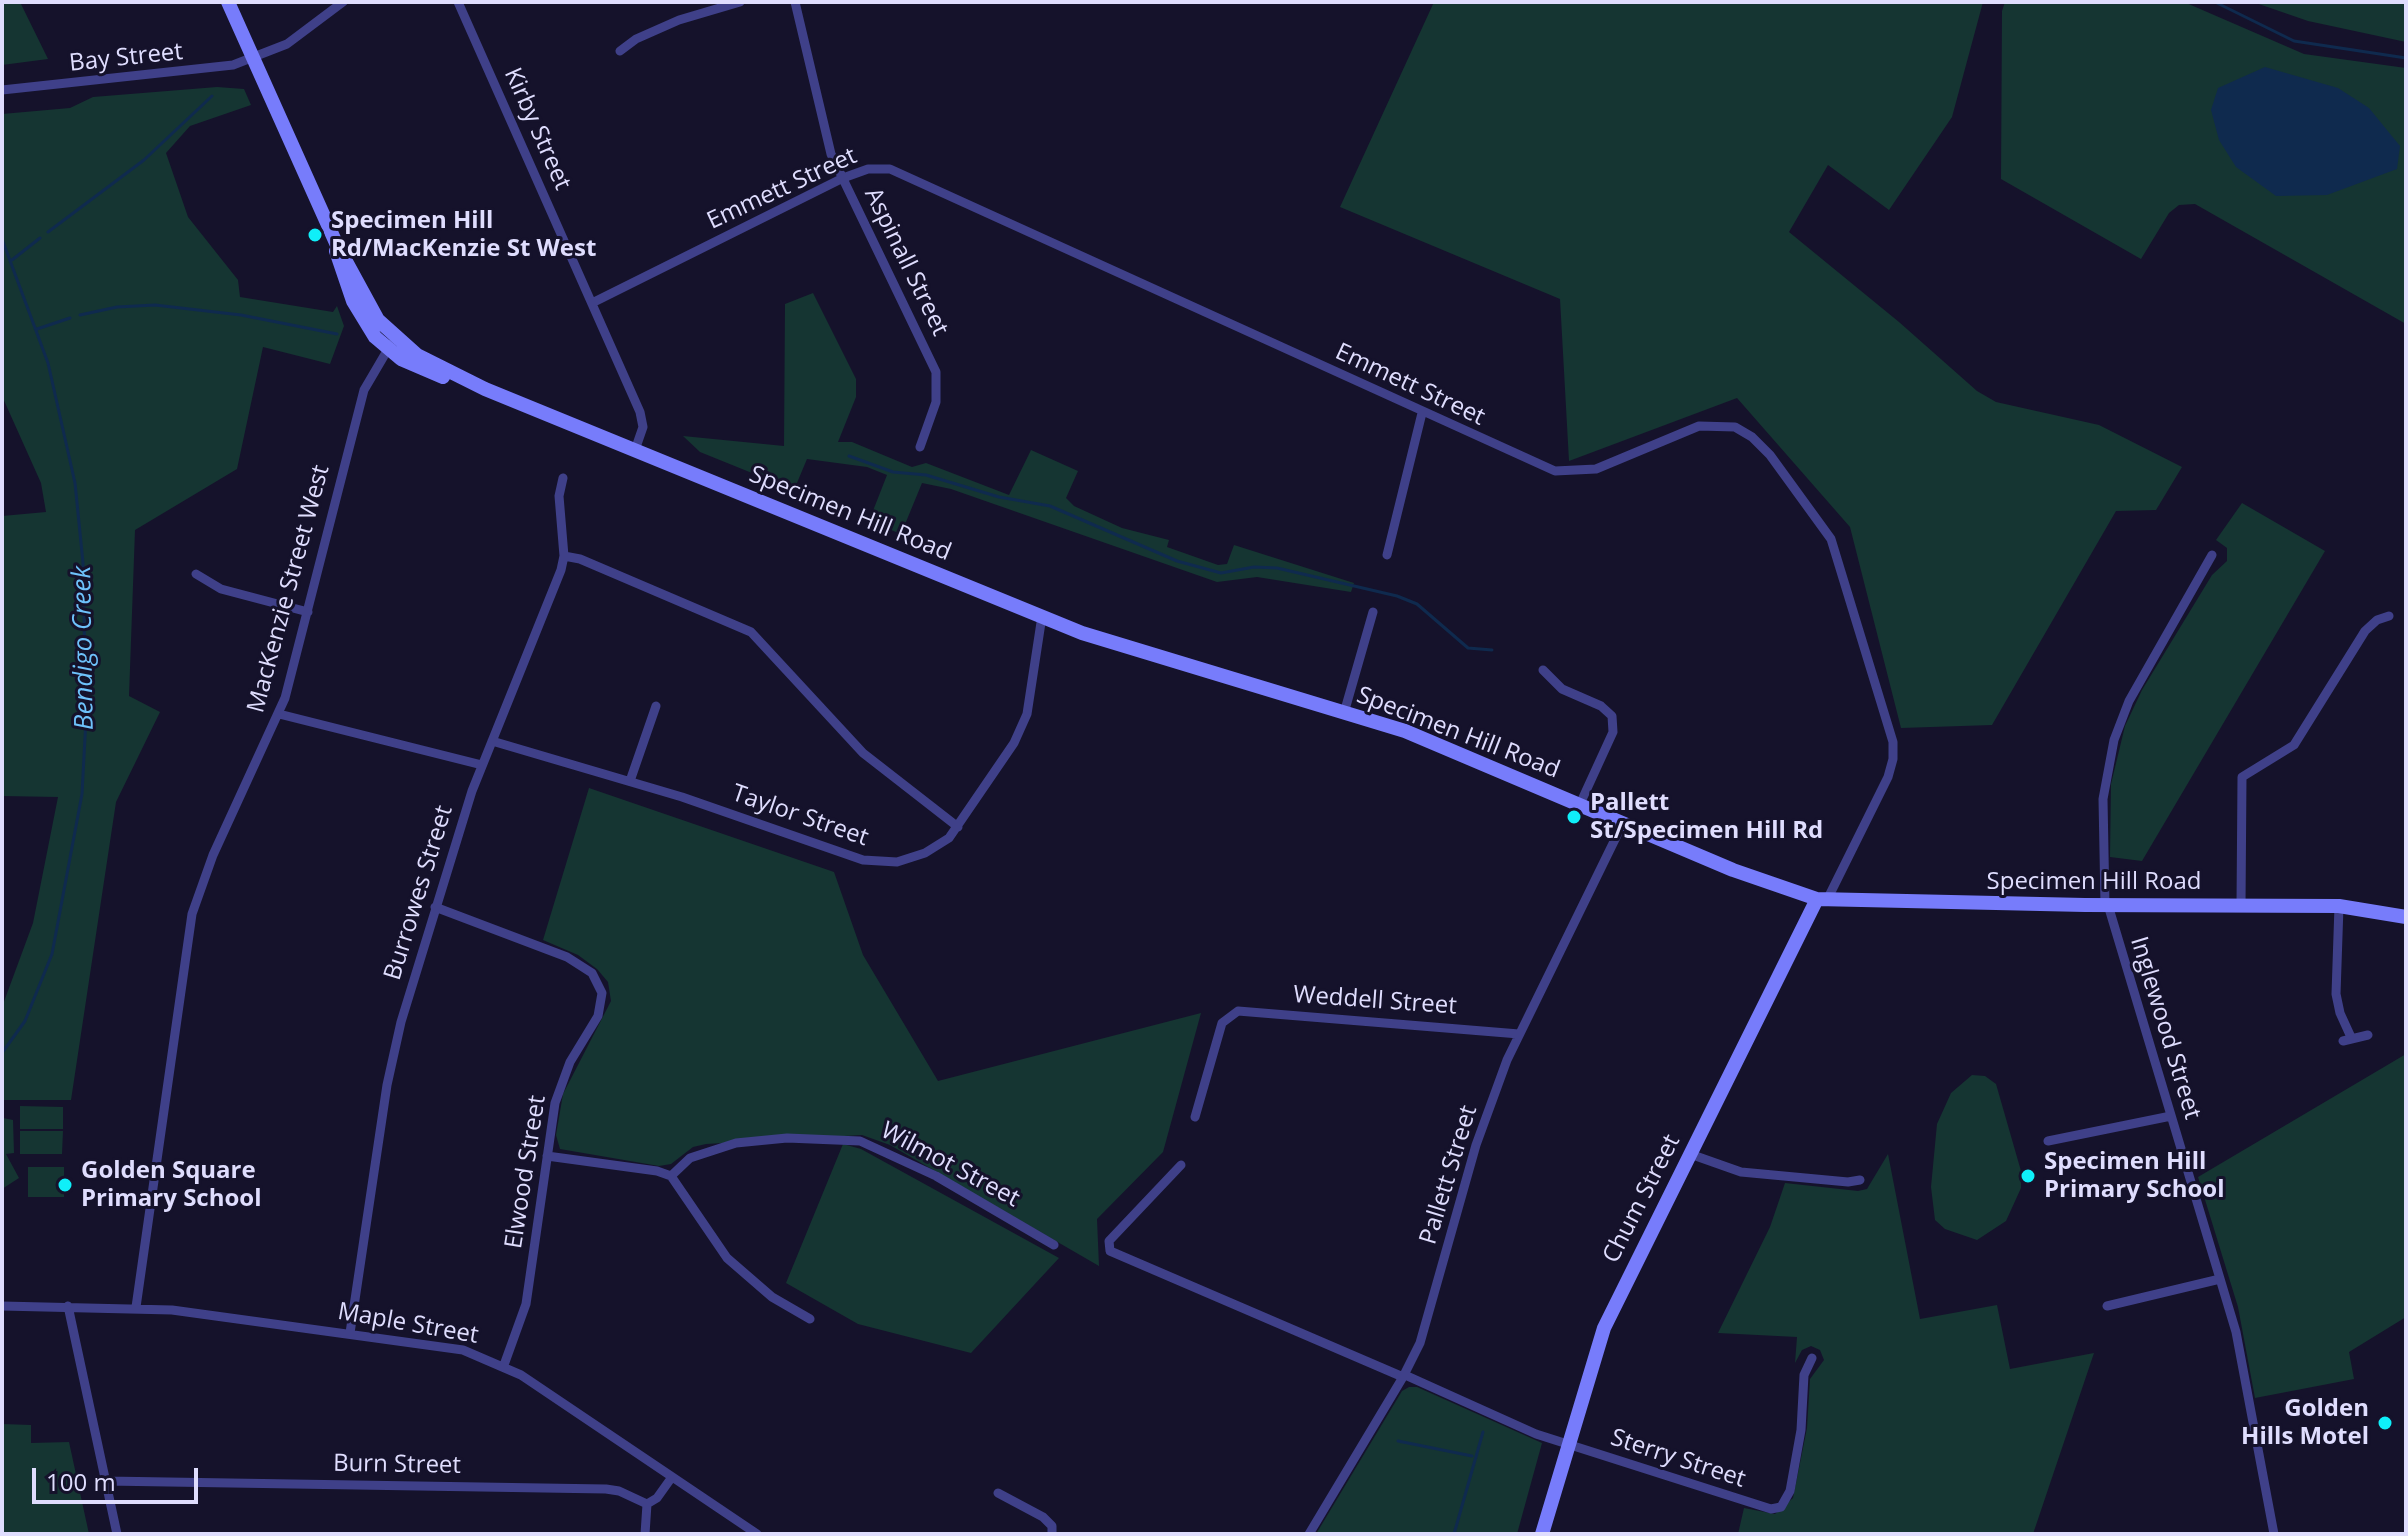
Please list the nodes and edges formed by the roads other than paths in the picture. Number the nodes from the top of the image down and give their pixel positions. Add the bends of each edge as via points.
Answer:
1 (228, 2) edge
2 (343, 2) edge
3 (458, 2) edge
4 (740, 2) edge
5 (795, 2) edge
6 (620, 51) dead end
7 (253, 59) junction
8 (2, 90) edge
9 (843, 178) junction
10 (592, 303) junction
11 (391, 344) junction
12 (1422, 413) junction
13 (920, 447) dead end
14 (635, 450) junction
15 (563, 478) dead end
16 (1387, 555) dead end
17 (2212, 555) dead end
18 (564, 556) junction
19 (196, 574) dead end
20 (308, 612) junction
21 (1373, 612) dead end
22 (1042, 616) junction
23 (2389, 616) dead end
24 (1543, 670) dead end
25 (656, 706) dead end
26 (1344, 713) junction
27 (279, 714) junction
28 (492, 741) junction
29 (482, 765) junction
30 (630, 781) junction
31 (1580, 804) junction
32 (1623, 823) junction
33 (958, 827) junction
34 (1822, 900) junction
35 (2107, 905) junction
36 (2241, 905) junction
37 (2339, 906) junction
38 (435, 907) junction
39 (2406, 917) edge
40 (1519, 1034) junction
41 (2368, 1035) dead end
42 (2171, 1116) junction
43 (1195, 1117) dead end
44 (2048, 1141) dead end
45 (1690, 1154) junction
46 (547, 1156) junction
47 (1181, 1165) dead end
48 (671, 1176) junction
49 (1860, 1180) dead end
50 (1054, 1245) dead end
51 (2220, 1279) junction
52 (2, 1306) edge
53 (68, 1306) junction
54 (2107, 1306) dead end
55 (136, 1307) junction
56 (810, 1319) dead end
57 (350, 1333) junction
58 (1812, 1358) dead end
59 (504, 1365) junction
60 (1404, 1376) junction
61 (1568, 1445) junction
62 (672, 1477) junction
63 (106, 1481) junction
64 (998, 1493) dead end
65 (647, 1504) junction
66 (117, 1534) edge
67 (645, 1534) edge
68 (757, 1534) edge
69 (1052, 1534) edge
70 (1309, 1534) edge
71 (1542, 1534) edge
72 (2274, 1534) edge

1 - 7 main road
2 - 7 street, Bay Street via 287,44
3 - 10 street, Kirby Street
4 - 6 street via 679,20
5 - 9 street, Aspinall Street via 821,124
7 - 8 street, Bay Street via 204,70
7 - 11 main road via 336,243
9 - 10 street, Emmett Street
9 - 12 street, Emmett Street via 880,168 910,175
9 - 13 street, Aspinall Street via 936,372 936,402
10 - 14 street, Kirby Street via 643,421
11 - 14 main road, Specimen Hill Road
11 - 20 street, MacKenzie Street West via 364,390
12 - 16 street
12 - 34 street, Emmett Street via 1555,471 1596,469 1699,426 1719,424 1752,437 1770,455 1831,539 1893,742 1888,777
14 - 22 main road, Specimen Hill Road
15 - 18 street, Burrowes Street via 558,509
17 - 35 street, Inglewood Street via 2129,701 2114,740 2103,799
18 - 28 street, Burrowes Street
18 - 33 street via 751,632 863,753
19 - 20 street via 221,589
20 - 27 street, MacKenzie Street West
21 - 26 street
22 - 26 main road, Specimen Hill Road via 1125,648
22 - 33 street, Taylor Street via 1022,727
23 - 36 street via 2365,631 2294,745 2242,777
24 - 31 street via 1562,689 1612,716 1613,732
25 - 30 street
26 - 31 main road, Specimen Hill Road via 1436,743
27 - 29 street
27 - 55 street, MacKenzie Street West via 213,855 192,914
28 - 29 street, Burrowes Street
28 - 30 street, Taylor Street
29 - 38 street, Burrowes Street
30 - 33 street, Taylor Street via 873,862 897,862 925,853
31 - 32 main road, Specimen Hill Road
32 - 34 main road, Specimen Hill Road via 1733,870
32 - 40 street, Pallett Street
34 - 35 main road, Specimen Hill Road
34 - 45 main road, Chum Street
35 - 36 main road, Specimen Hill Road
35 - 42 street, Inglewood Street
36 - 37 main road, Specimen Hill Road
37 - 39 main road, Specimen Hill Road
37 - 41 street via 2340,1013 2347,1039
38 - 46 street, Elwood Street via 567,957 599,982 602,1004 562,1083
38 - 57 street, Burrowes Street via 387,1085
40 - 43 street, Weddell Street via 1238,1011 1222,1023
40 - 60 street, Pallett Street via 1476,1145 1425,1330
42 - 44 street
42 - 51 street, Inglewood Street
45 - 49 street via 1741,1172
45 - 61 main road, Chum Street via 1604,1328
46 - 48 street
46 - 59 street, Elwood Street via 526,1304
47 - 60 street via 1109,1241 1113,1254
48 - 50 street, Wilmot Street via 690,1158 736,1143 787,1138 860,1141 936,1176
48 - 56 street via 727,1258 772,1297
51 - 54 street
51 - 72 street, Inglewood Street via 2236,1332
52 - 53 street, Maple Street
53 - 55 street, Maple Street
53 - 63 street
55 - 57 street, Maple Street
57 - 59 street, Maple Street via 463,1350
58 - 61 street, Sterry Street via 1804,1375 1790,1491 1776,1509
59 - 62 street, Maple Street
60 - 61 street
60 - 70 street, Pallett Street
61 - 71 main road, Chum Street
62 - 65 street
62 - 68 street, Maple Street
63 - 65 street, Burn Street via 606,1489
63 - 66 street
64 - 69 street via 1043,1517
65 - 67 street

